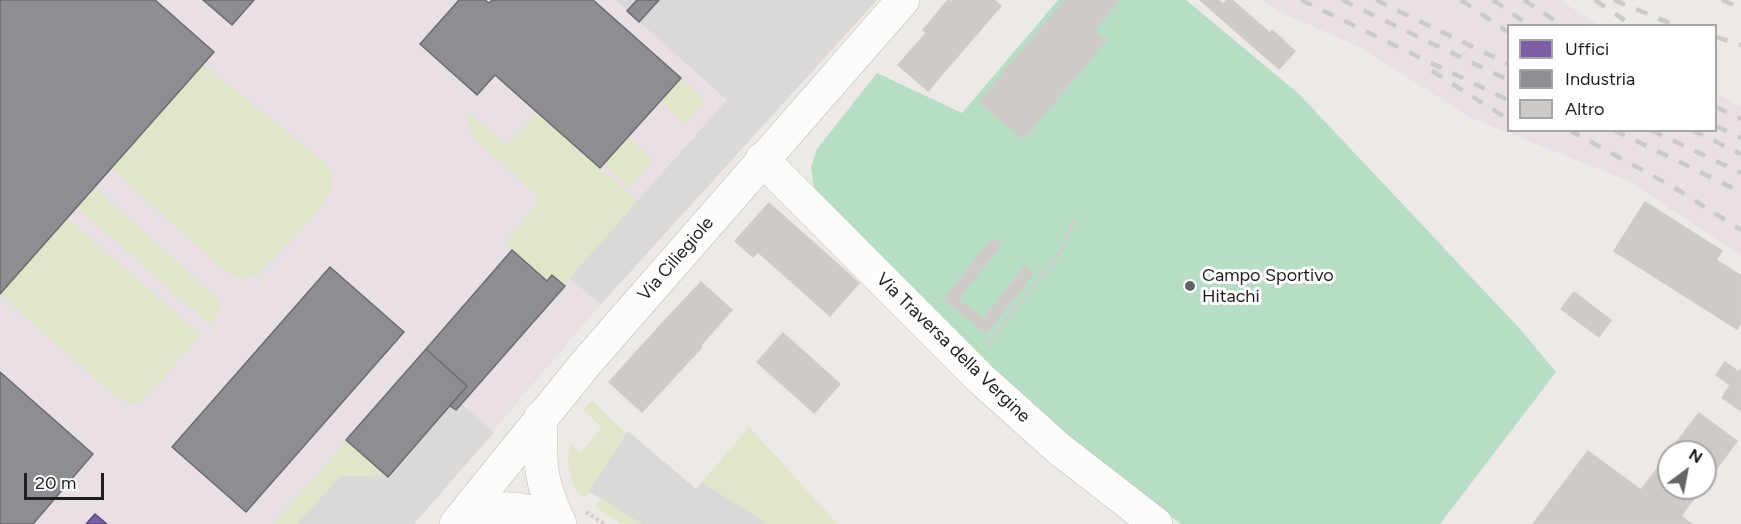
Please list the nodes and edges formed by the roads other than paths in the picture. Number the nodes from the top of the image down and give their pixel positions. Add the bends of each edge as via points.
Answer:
1 (903, 0) edge
2 (762, 159) junction
3 (541, 417) junction
4 (457, 523) edge
5 (560, 524) edge
6 (1156, 524) edge

1 - 2 street, Via Ciliegiole
2 - 3 street, Via Ciliegiole
2 - 6 street, Via Traversa della Vergine via 979,377 1058,448
3 - 4 street, Via Ciliegiole
3 - 5 street via 541,473
4 - 5 street via 486,510 514,509

